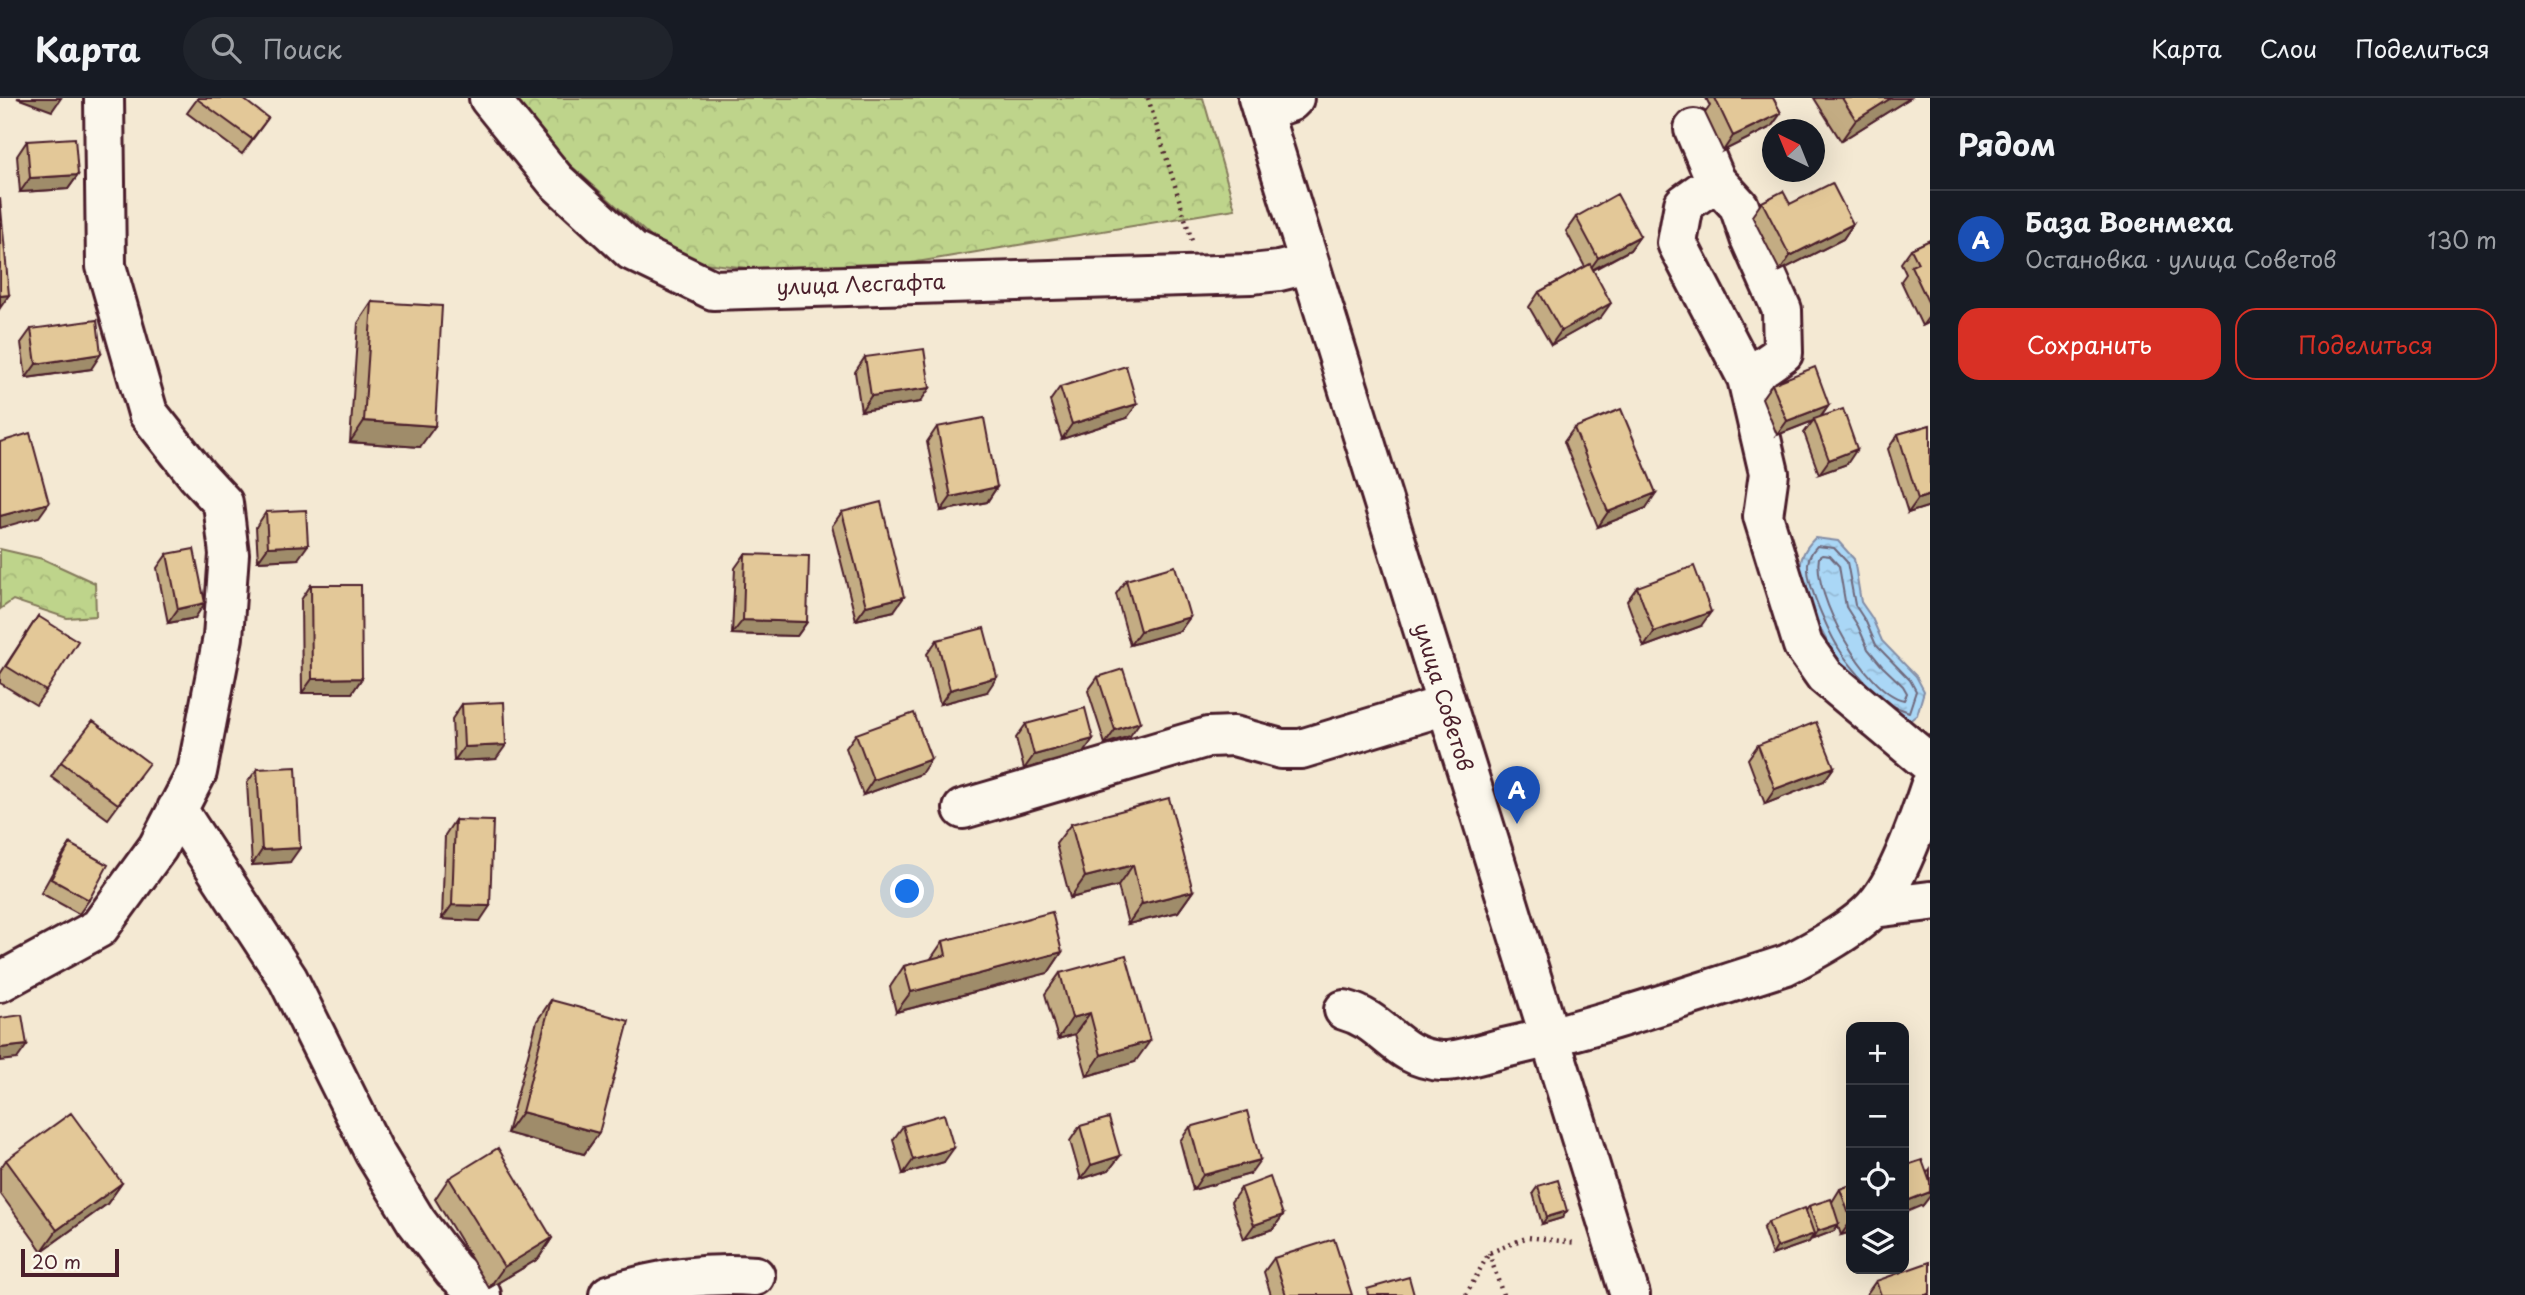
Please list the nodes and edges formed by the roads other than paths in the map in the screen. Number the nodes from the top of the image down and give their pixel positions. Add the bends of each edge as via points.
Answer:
1 (104, 98) edge
2 (489, 98) edge
3 (1271, 102) edge
4 (1694, 129) dead end
5 (1716, 181) junction
6 (1308, 264) junction
7 (1747, 378) junction
8 (1446, 705) junction
9 (1930, 765) edge
10 (1930, 787) edge
11 (177, 809) junction
12 (963, 809) dead end
13 (1930, 901) edge
14 (1874, 908) junction
15 (0, 982) edge
16 (1344, 1010) dead end
17 (1549, 1038) junction
18 (755, 1276) dead end
19 (481, 1295) edge
20 (609, 1295) edge
21 (1630, 1295) edge

1 - 11 street via 106,266 116,303 148,413 223,503 229,554 223,637 197,772
2 - 6 street, улица Лесгафта via 556,181 632,251 713,289 1203,275 1279,271
3 - 6 street, улица Советов
4 - 5 street
5 - 7 street via 1684,204 1677,243
5 - 7 street via 1739,206 1782,310 1783,353
6 - 8 street, улица Советов
7 - 9 street via 1769,473 1763,516 1803,645 1825,676
8 - 12 street via 1301,750 1234,736 1208,737
8 - 17 street, улица Советов
10 - 14 street via 1887,892
11 - 15 street via 158,847 99,928
11 - 19 street via 288,979 374,1152 409,1209 453,1270
13 - 14 street
14 - 17 street via 1822,947 1786,965
16 - 17 street via 1362,1015 1418,1057 1444,1062
17 - 21 street, улица Советов
18 - 20 street via 719,1273 631,1287

